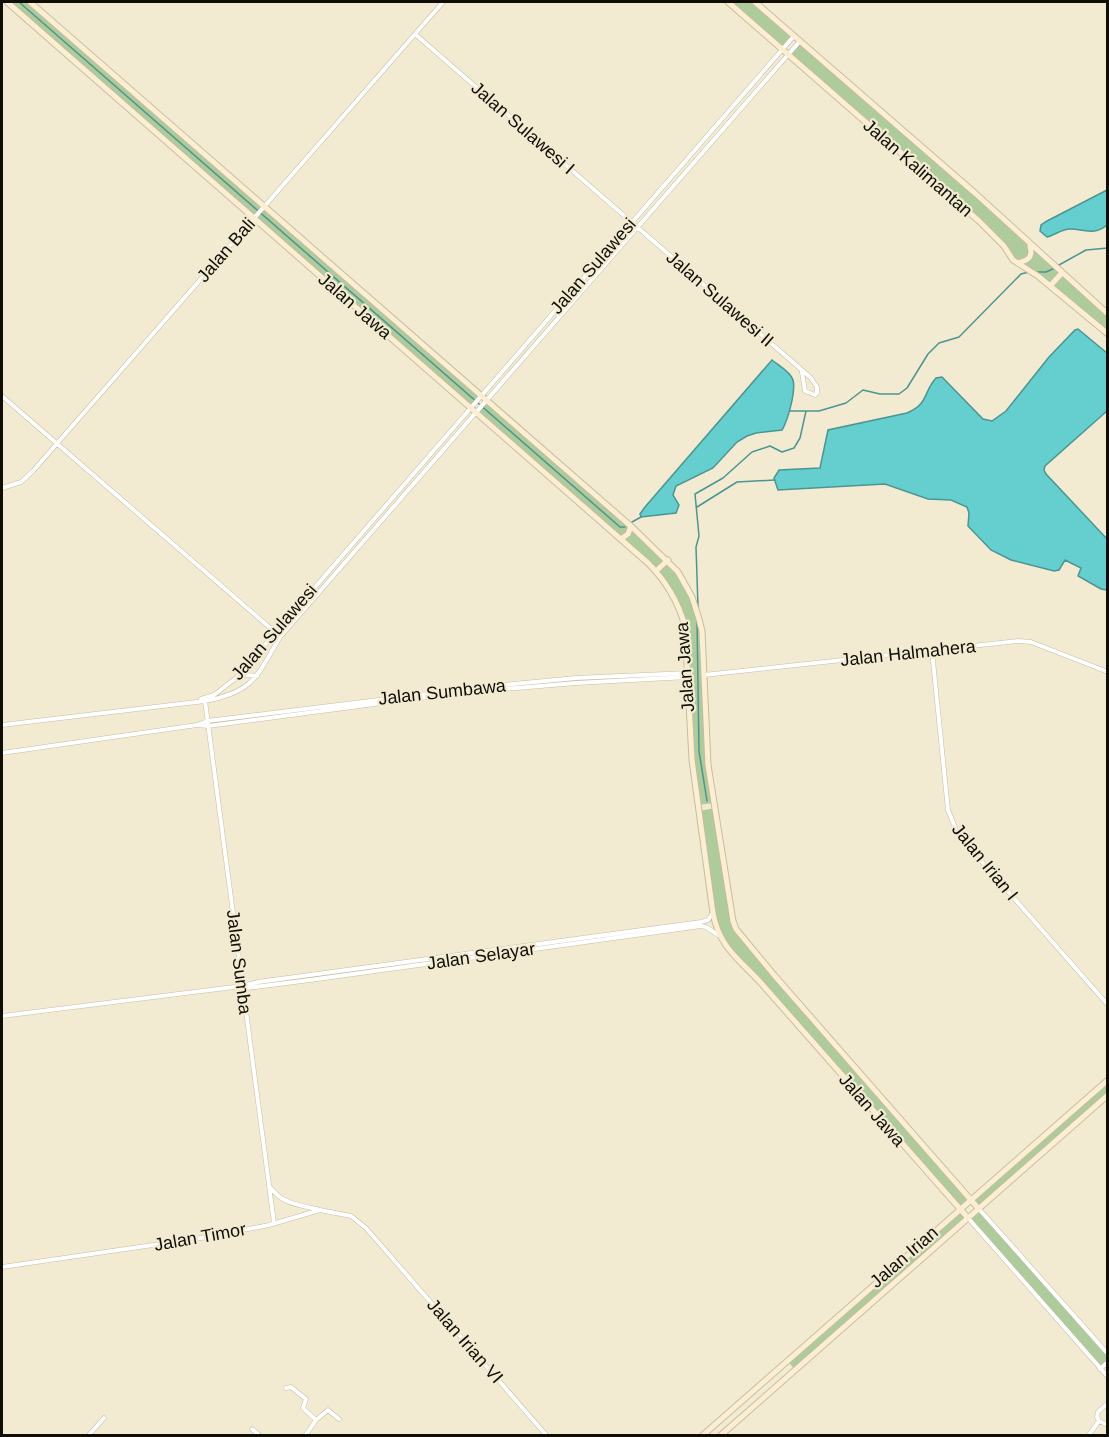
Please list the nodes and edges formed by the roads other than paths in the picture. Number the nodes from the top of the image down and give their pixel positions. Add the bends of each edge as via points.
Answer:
1 (7, 2) edge
2 (30, 2) edge
3 (443, 2) edge
4 (728, 2) edge
5 (755, 2) edge
6 (415, 34) junction
7 (794, 36) junction
8 (800, 41) junction
9 (783, 49) junction
10 (788, 54) junction
11 (263, 207) junction
12 (256, 217) junction
13 (632, 222) junction
14 (637, 226) junction
15 (1029, 244) junction
16 (1021, 265) junction
17 (1060, 271) junction
18 (1050, 286) junction
19 (1107, 314) edge
20 (1107, 334) edge
21 (802, 372) junction
22 (2, 396) edge
23 (480, 396) junction
24 (486, 401) junction
25 (471, 406) junction
26 (477, 411) junction
27 (56, 445) junction
28 (2, 488) edge
29 (631, 526) junction
30 (621, 539) junction
31 (668, 560) junction
32 (656, 571) junction
33 (274, 632) junction
34 (280, 637) junction
35 (932, 651) junction
36 (244, 667) junction
37 (1107, 672) edge
38 (688, 675) junction
39 (704, 675) junction
40 (257, 676) junction
41 (400, 699) junction
42 (198, 700) junction
43 (205, 701) junction
44 (207, 721) junction
45 (2, 725) edge
46 (197, 725) junction
47 (208, 726) junction
48 (2, 753) edge
49 (713, 913) junction
50 (686, 927) junction
51 (718, 935) junction
52 (242, 986) junction
53 (1107, 1005) edge
54 (2, 1016) edge
55 (1107, 1080) edge
56 (875, 1090) junction
57 (1107, 1095) edge
58 (863, 1099) junction
59 (268, 1185) junction
60 (971, 1200) junction
61 (978, 1208) junction
62 (960, 1209) junction
63 (320, 1210) junction
64 (968, 1218) junction
65 (274, 1223) junction
66 (383, 1248) joint
67 (2, 1267) edge
68 (1107, 1354) edge
69 (787, 1360) junction
70 (1107, 1362) edge
71 (1101, 1369) junction
72 (795, 1370) junction
73 (1107, 1377) edge
74 (286, 1388) dead end
75 (1107, 1403) edge
76 (104, 1418) dead end
77 (339, 1419) dead end
78 (316, 1420) junction
79 (1099, 1421) junction
80 (1107, 1425) edge
81 (252, 1429) dead end
82 (88, 1436) edge
83 (260, 1436) edge
84 (305, 1436) edge
85 (547, 1436) edge
86 (702, 1436) edge
87 (720, 1436) edge
88 (1088, 1436) edge

1 - 12 street, Jalan Jawa
2 - 11 street, Jalan Jawa
3 - 6 street, Jalan Bali
4 - 9 street, Jalan Kalimantan
5 - 7 street, Jalan Kalimantan
6 - 11 street, Jalan Bali
6 - 13 street, Jalan Sulawesi I
7 - 8 street, Jalan Kalimantan
7 - 9 street, Jalan Sulawesi
8 - 10 street, Jalan Sulawesi
8 - 15 street, Jalan Kalimantan
9 - 10 street, Jalan Kalimantan
9 - 13 street, Jalan Sulawesi
10 - 14 street, Jalan Sulawesi
10 - 16 street, Jalan Kalimantan via 997,237
11 - 12 street, Jalan Bali
11 - 23 street, Jalan Jawa
12 - 25 street, Jalan Jawa
12 - 27 street, Jalan Bali
13 - 14 street, Jalan Sulawesi I
13 - 23 street, Jalan Sulawesi
14 - 21 street, Jalan Sulawesi II
14 - 24 street, Jalan Sulawesi
15 - 16 street via 1032,253
15 - 17 street, Jalan Kalimantan
16 - 18 street, Jalan Kalimantan
17 - 18 street
17 - 19 street, Jalan Kalimantan
18 - 20 street, Jalan Kalimantan
21 - 21 street, Jalan Sulawesi II via 815,382 815,395 805,391
22 - 27 street
23 - 24 street, Jalan Jawa
23 - 25 street, Jalan Sulawesi
24 - 26 street, Jalan Sulawesi
24 - 29 street, Jalan Jawa
25 - 26 street, Jalan Jawa
25 - 33 street, Jalan Sulawesi
26 - 30 street, Jalan Jawa
26 - 34 street, Jalan Sulawesi
27 - 28 street, Jalan Bali via 21,482
27 - 33 street
29 - 30 street
29 - 31 street, Jalan Jawa
30 - 32 street, Jalan Jawa
31 - 32 street
31 - 39 street, Jalan Jawa via 696,609 702,631
32 - 38 street, Jalan Jawa via 671,590 682,617
33 - 34 street
33 - 36 street, Jalan Sulawesi
34 - 40 street, Jalan Sulawesi
35 - 37 street, Jalan Halmahera via 1025,641
35 - 39 street, Jalan Halmahera
35 - 53 street, Jalan Irian I via 948,810 953,825
36 - 40 street via 248,675
36 - 42 street, Jalan Sulawesi via 223,689
38 - 41 street, Jalan Sumbawa via 576,678
38 - 49 street, Jalan Jawa via 692,760
39 - 56 street, Jalan Jawa via 708,765 736,929
40 - 43 street, Jalan Sulawesi via 241,690
41 - 44 street, Jalan Sumbawa
41 - 47 street, Jalan Sumbawa
42 - 43 street, Jalan Sulawesi
42 - 45 street
43 - 44 street, Jalan Sumba
44 - 46 street, Jalan Sumbawa
44 - 47 street, Jalan Sumba
46 - 47 street, Jalan Sumbawa
46 - 48 street, Jalan Sumbawa
47 - 52 street, Jalan Sumba
49 - 50 street, Jalan Selayar via 704,922
49 - 51 street, Jalan Jawa
50 - 51 street, Jalan Selayar via 704,926
50 - 52 street, Jalan Selayar
51 - 58 street, Jalan Jawa
52 - 54 street, Jalan Selayar
52 - 59 street, Jalan Sumba
55 - 60 street, Jalan Irian
56 - 58 street
56 - 60 street, Jalan Jawa
57 - 61 street, Jalan Irian
58 - 62 street, Jalan Jawa
59 - 63 street via 287,1202
59 - 65 street, Jalan Sumba
60 - 61 street, Jalan Jawa
60 - 62 street, Jalan Irian
61 - 64 street, Jalan Irian
61 - 68 street, Jalan Jawa
62 - 64 street, Jalan Jawa
62 - 69 street, Jalan Irian
63 - 65 street, Jalan Timor
63 - 66 street, Jalan Timor via 357,1220
64 - 71 street, Jalan Jawa
64 - 72 street, Jalan Irian
65 - 67 street, Jalan Timor via 162,1245
66 - 85 street, Jalan Irian VI
69 - 72 street
69 - 86 street, Jalan Irian
70 - 71 street
71 - 73 street, Jalan Jawa
72 - 87 street, Jalan Irian
74 - 78 street via 291,1386 306,1400 303,1408
75 - 79 street via 1098,1412
76 - 82 street
77 - 78 street via 328,1410
78 - 84 street
79 - 80 street
79 - 88 street
81 - 83 street

